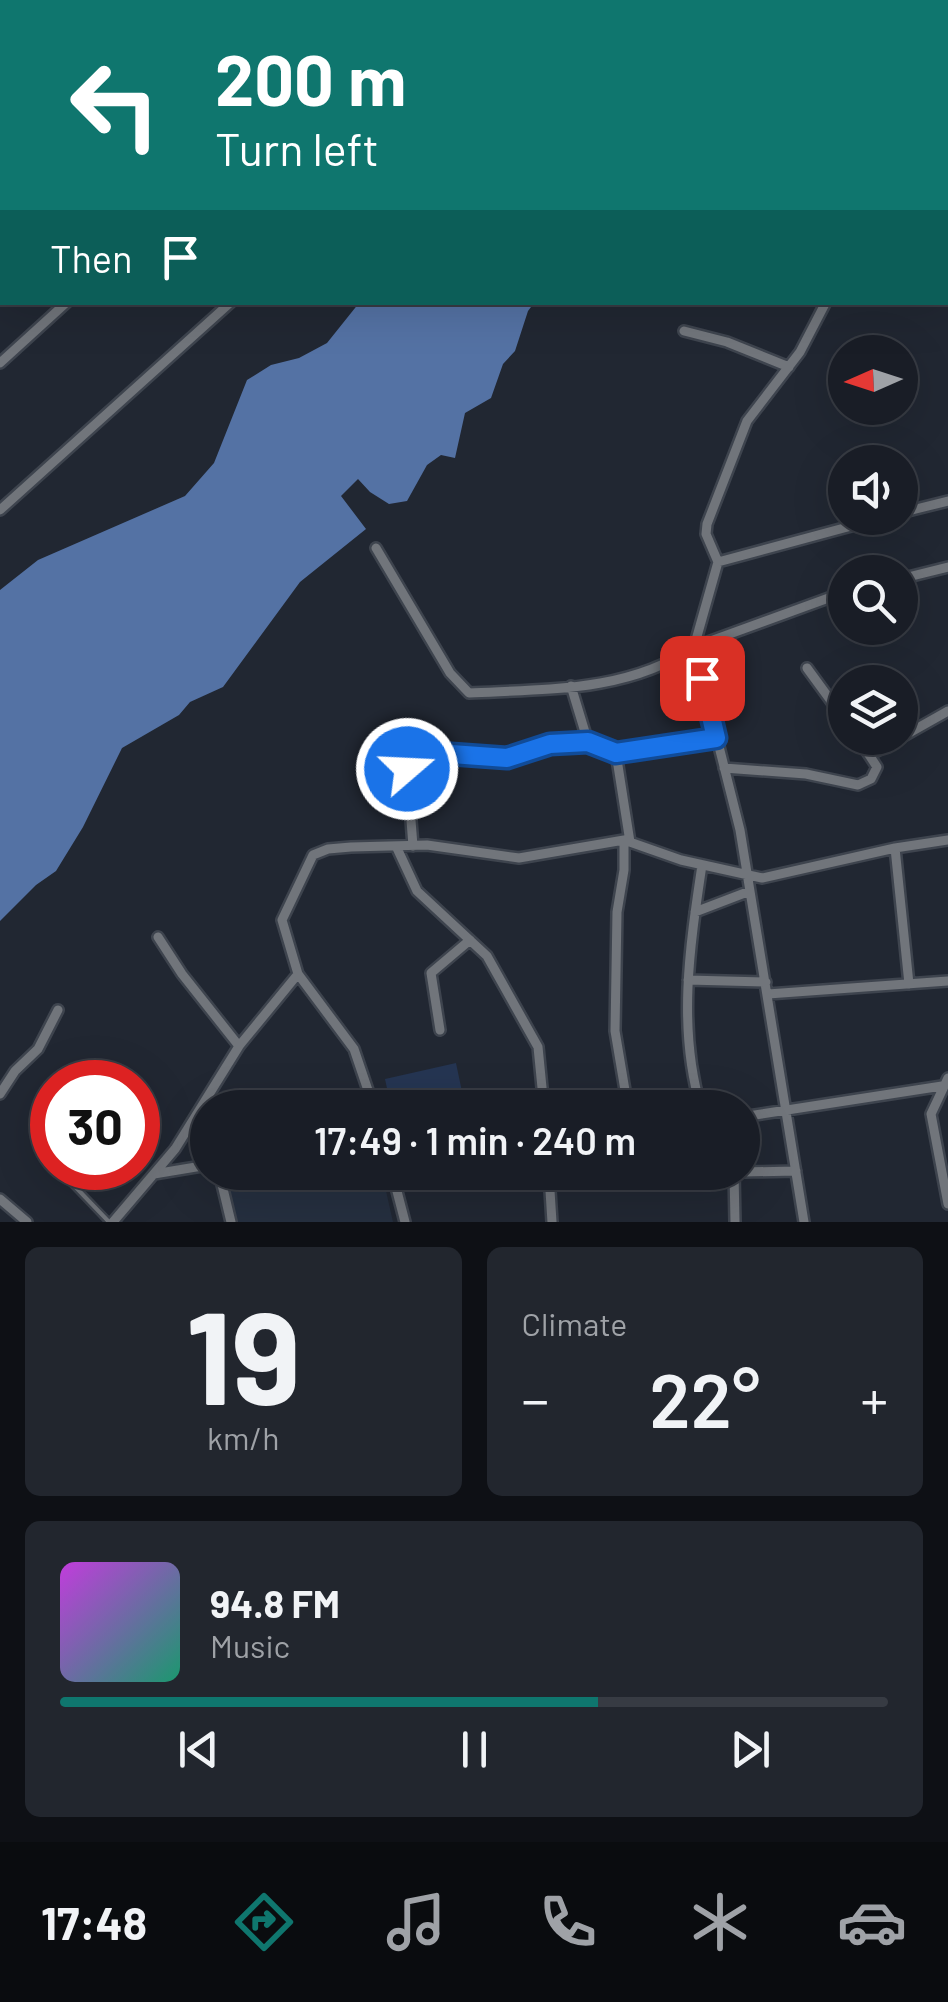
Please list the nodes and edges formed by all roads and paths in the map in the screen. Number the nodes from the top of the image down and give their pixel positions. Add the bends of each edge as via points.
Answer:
1 (64, 305) edge
2 (228, 305) edge
3 (824, 305) edge
4 (684, 331) dead end
5 (0, 363) edge
6 (789, 367) junction
7 (948, 501) edge
8 (918, 508) edge
9 (0, 510) edge
10 (828, 532) edge
11 (376, 548) dead end
12 (718, 562) junction
13 (948, 567) edge
14 (918, 574) edge
15 (828, 598) edge
16 (694, 647) junction
17 (808, 668) dead end
18 (571, 686) junction
19 (828, 696) edge
20 (948, 711) edge
21 (918, 729) edge
22 (716, 738) junction
23 (588, 742) junction
24 (616, 753) junction
25 (870, 755) edge
26 (724, 768) junction
27 (948, 840) edge
28 (627, 841) junction
29 (396, 846) junction
30 (414, 846) junction
31 (895, 848) junction
32 (702, 865) junction
33 (747, 875) junction
34 (750, 890) junction
35 (695, 912) junction
36 (158, 937) dead end
37 (470, 940) junction
38 (298, 974) junction
39 (688, 980) junction
40 (948, 981) edge
41 (766, 982) junction
42 (909, 984) junction
43 (768, 994) junction
44 (58, 1010) dead end
45 (440, 1030) dead end
46 (239, 1046) junction
47 (945, 1082) edge
48 (212, 1090) edge
49 (368, 1090) edge
50 (542, 1090) edge
51 (624, 1090) edge
52 (697, 1090) edge
53 (0, 1094) edge
54 (786, 1112) junction
55 (760, 1115) edge
56 (190, 1126) edge
57 (160, 1166) edge
58 (190, 1168) edge
59 (796, 1171) junction
60 (760, 1172) edge
61 (160, 1173) edge
62 (75, 1190) edge
63 (140, 1190) edge
64 (224, 1190) edge
65 (396, 1190) edge
66 (550, 1190) edge
67 (734, 1190) edge
68 (0, 1198) edge
69 (948, 1204) edge
70 (27, 1222) edge
71 (111, 1222) edge
72 (230, 1222) edge
73 (404, 1222) edge
74 (552, 1222) edge
75 (735, 1222) edge
76 (804, 1222) edge

1 - 5 street
2 - 9 street
3 - 6 street
4 - 6 street
6 - 12 street via 747,422 707,524
7 - 8 street
10 - 12 street
11 - 18 street via 450,673 469,693
12 - 16 street
13 - 14 street
15 - 16 street
16 - 18 street via 619,682
16 - 22 street
17 - 19 street
18 - 23 street
20 - 21 street
22 - 24 street
22 - 26 street
23 - 24 street
23 - 30 street via 550,744 507,758 437,753 410,762
24 - 28 street
25 - 26 street via 877,767 858,785
26 - 33 street
27 - 31 street
28 - 30 street via 518,858
28 - 32 street
28 - 51 street via 617,912 615,1031
29 - 30 street
29 - 37 street via 417,891
29 - 38 street via 313,855 282,920
31 - 33 street via 762,878
31 - 42 street
32 - 33 street
32 - 35 street
33 - 34 street
34 - 35 street
34 - 41 street
35 - 39 street
36 - 46 street
37 - 45 street via 431,973
37 - 50 street via 487,956 538,1048
38 - 46 street
38 - 49 street via 354,1049
39 - 41 street
39 - 52 street via 688,1046
40 - 42 street
41 - 43 street
42 - 43 street
43 - 54 street
44 - 53 street via 38,1049
46 - 48 street
47 - 54 street
47 - 69 street via 932,1114
54 - 55 street
54 - 59 street
56 - 57 street
58 - 61 street
59 - 60 street
59 - 76 street
62 - 71 lane
63 - 71 street
64 - 72 street
65 - 73 street
66 - 74 street
67 - 75 street
68 - 70 street

